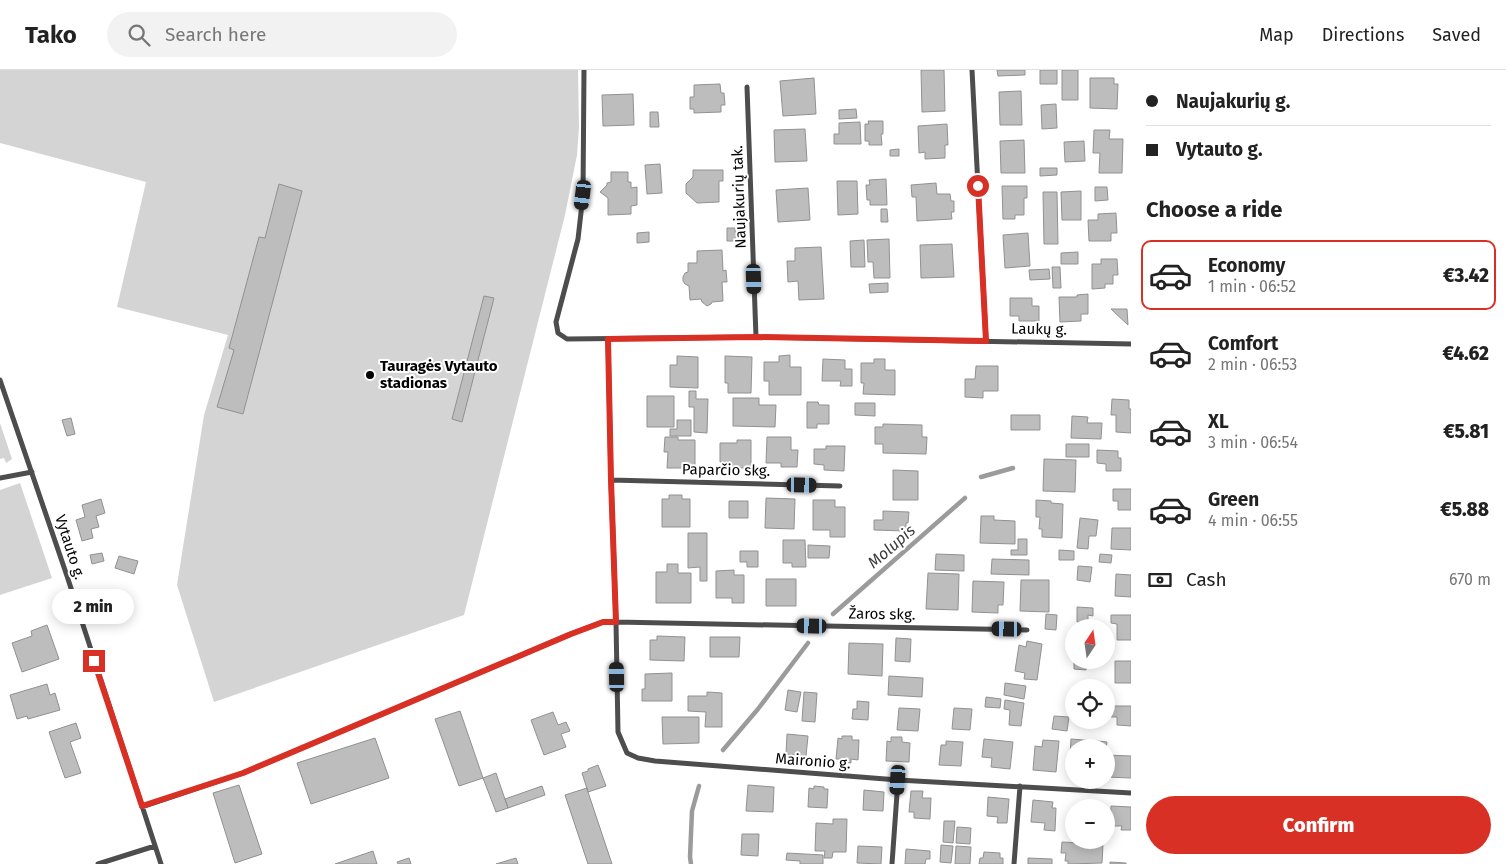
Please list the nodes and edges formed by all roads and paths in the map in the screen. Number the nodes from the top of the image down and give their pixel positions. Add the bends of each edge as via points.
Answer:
1 (584, 70) edge
2 (972, 70) edge
3 (747, 87) dead end
4 (756, 337) junction
5 (608, 339) junction
6 (986, 341) junction
7 (1131, 344) edge
8 (0, 380) edge
9 (32, 472) junction
10 (0, 478) edge
11 (611, 480) junction
12 (840, 486) dead end
13 (616, 622) junction
14 (1027, 630) dead end
15 (898, 780) junction
16 (1020, 786) junction
17 (1131, 793) edge
18 (142, 806) junction
19 (155, 846) junction
20 (98, 864) edge
21 (161, 864) edge
22 (892, 864) edge
23 (1014, 864) edge

1 - 5 street, Laukų g. via 583,195 578,240 556,322 558,333 567,339
2 - 6 street
3 - 4 street, Naujakurių tak.
4 - 5 street, Laukų g.
4 - 6 street, Laukų g.
5 - 11 street
6 - 7 street, Laukų g.
8 - 9 street, Vytauto g.
9 - 10 street
9 - 18 street, Vytauto g.
11 - 12 street, Paparčio skg.
11 - 13 street
13 - 14 street, Žaros skg.
13 - 15 street, Maironio g. via 618,732 627,753 655,761
13 - 18 street, Žaros skg. via 603,622 571,634 243,773
15 - 16 street, Maironio g.
15 - 22 street
16 - 17 street, Maironio g.
16 - 23 street
18 - 19 street, Vytauto g.
19 - 20 street
19 - 21 street, Vytauto g.

